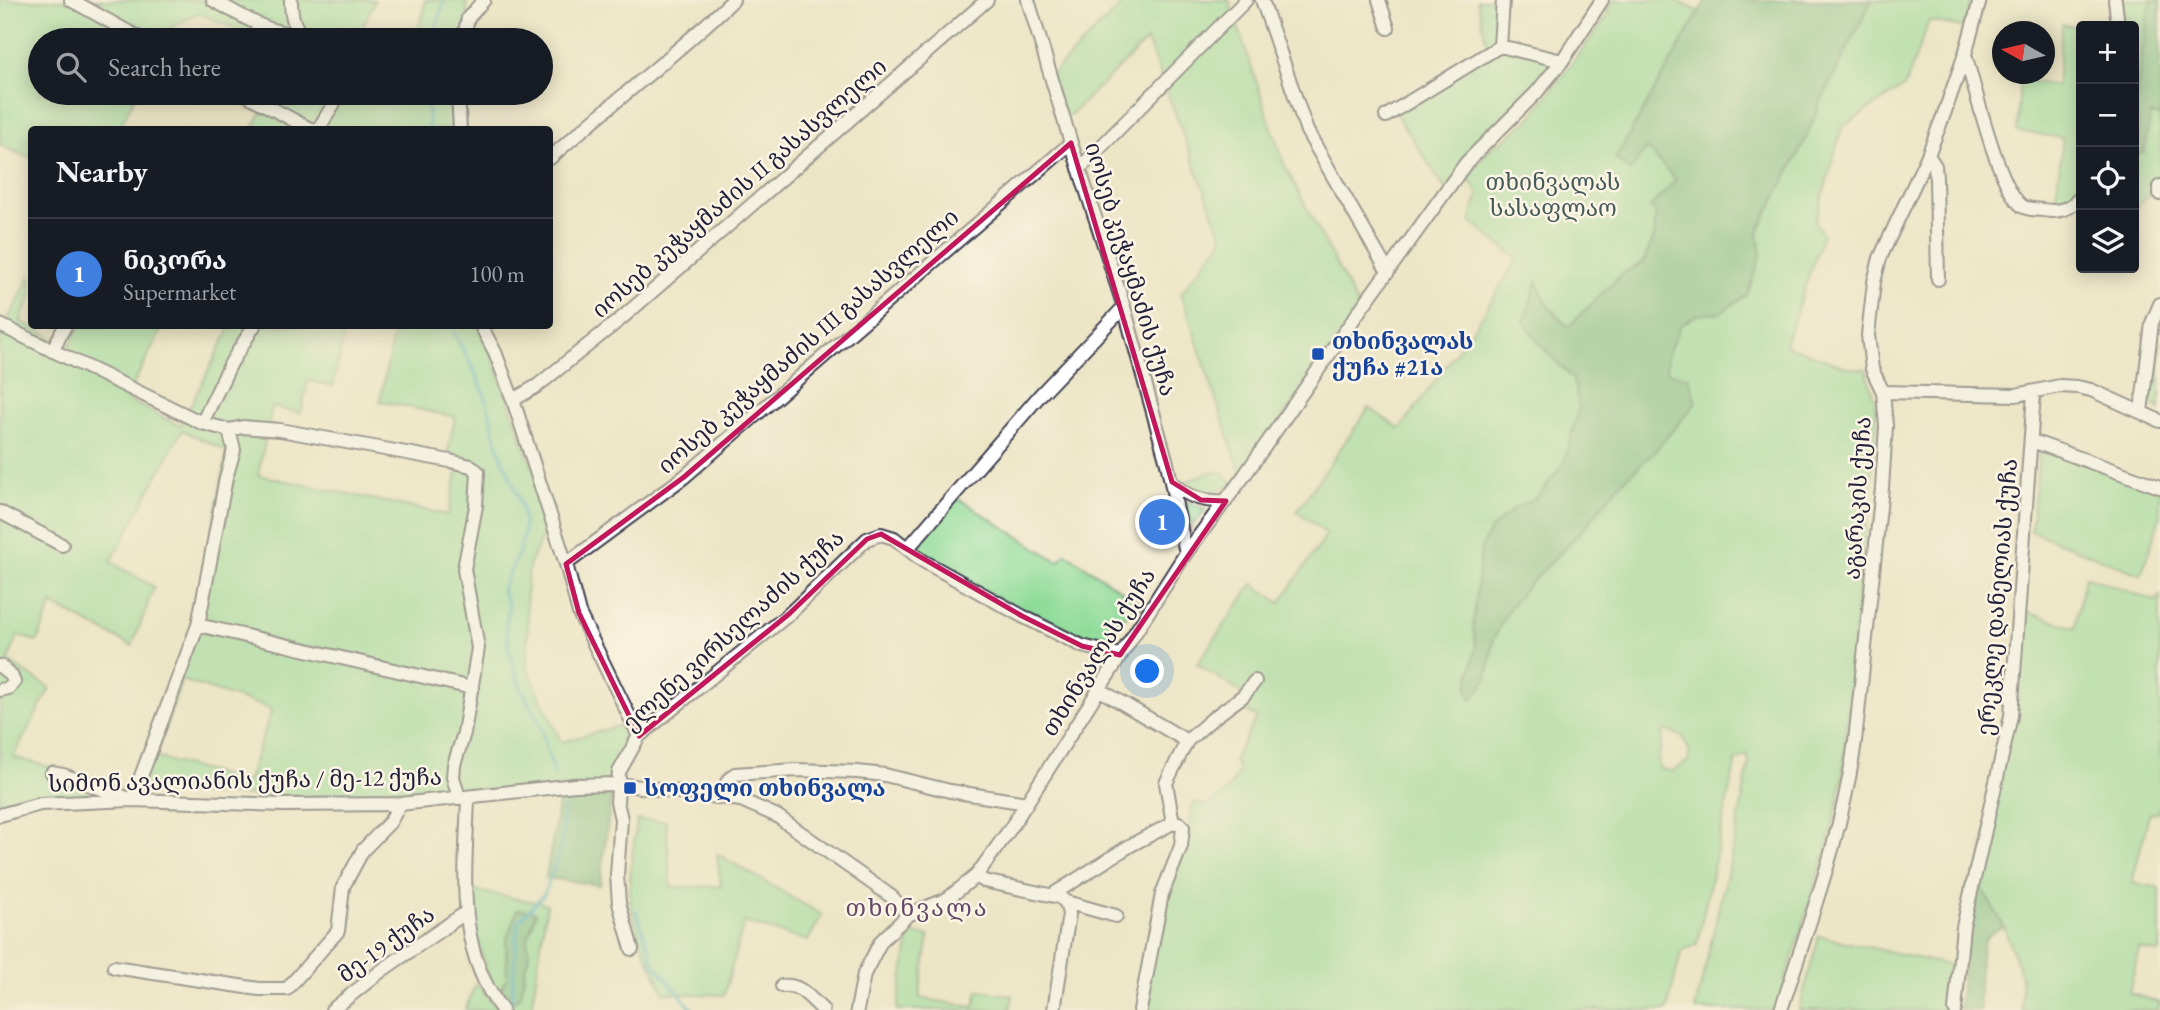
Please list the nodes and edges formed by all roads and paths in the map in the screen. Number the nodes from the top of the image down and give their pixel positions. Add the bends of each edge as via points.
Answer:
1 (71, 0) edge
2 (213, 0) edge
3 (291, 0) edge
4 (484, 0) edge
5 (733, 0) edge
6 (987, 0) edge
7 (1028, 0) edge
8 (1246, 0) edge
9 (1262, 0) edge
10 (1379, 0) edge
11 (1503, 0) edge
12 (1602, 0) edge
13 (1980, 0) edge
14 (2115, 0) edge
15 (2117, 21) edge
16 (121, 28) edge
17 (269, 28) edge
18 (298, 28) edge
19 (466, 28) edge
20 (1388, 28) dead end
21 (1500, 46) junction
22 (1965, 54) junction
23 (1562, 61) junction
24 (265, 105) edge
25 (333, 105) edge
26 (459, 105) edge
27 (1386, 116) dead end
28 (305, 126) edge
29 (320, 126) edge
30 (460, 126) edge
31 (1070, 143) junction
32 (553, 155) edge
33 (1928, 155) junction
34 (1079, 169) junction
35 (2160, 186) edge
36 (2160, 194) edge
37 (2076, 202) edge
38 (1388, 272) junction
39 (1938, 279) dead end
40 (2160, 304) edge
41 (1124, 307) junction
42 (0, 325) edge
43 (63, 329) edge
44 (252, 329) edge
45 (483, 329) edge
46 (52, 351) junction
47 (1883, 392) junction
48 (2034, 393) junction
49 (513, 400) junction
50 (2141, 412) junction
51 (2159, 418) edge
52 (202, 424) junction
53 (229, 430) junction
54 (2032, 441) junction
55 (1172, 482) junction
56 (2160, 487) edge
57 (1226, 501) junction
58 (0, 512) edge
59 (62, 545) dead end
60 (908, 548) junction
61 (1186, 553) junction
62 (566, 564) junction
63 (198, 625) junction
64 (1120, 655) junction
65 (0, 666) edge
66 (1255, 681) dead end
67 (472, 688) junction
68 (0, 690) edge
69 (1100, 690) junction
70 (639, 736) junction
71 (1187, 741) junction
72 (52, 773) dead end
73 (618, 784) junction
74 (463, 797) junction
75 (723, 797) junction
76 (132, 800) junction
77 (1027, 803) junction
78 (400, 804) junction
79 (0, 815) edge
80 (1172, 823) junction
81 (976, 876) junction
82 (1052, 895) junction
83 (1066, 901) junction
84 (465, 913) junction
85 (908, 915) junction
86 (1116, 916) dead end
87 (632, 949) dead end
88 (114, 967) dead end
89 (782, 986) dead end
90 (332, 1010) edge
91 (502, 1010) edge
92 (823, 1010) edge
93 (856, 1010) edge
94 (1054, 1010) edge
95 (1140, 1010) edge
96 (1781, 1010) edge
97 (1955, 1010) edge

1 - 16 street
2 - 17 street
3 - 18 street
4 - 19 street via 468,18
5 - 32 street
6 - 49 street, იოსებ კეჭაყმაძის II გასასვლელი via 631,311
7 - 31 street, იოსებ კეჭაყმაძის ქუჩა
8 - 34 street
9 - 38 street via 1307,131
10 - 20 street
11 - 21 street
12 - 23 street, თხინვალას ქუჩა
13 - 22 street, აგარაკის ქუჩა
14 - 15 street
21 - 23 street
21 - 27 street
22 - 33 street, აგარაკის ქუჩა
22 - 37 street via 1995,156 2020,205 2049,211 2071,208
23 - 38 street, თხინვალას ქუჩა via 1466,163
24 - 28 street
25 - 29 street
26 - 30 street
31 - 34 street, იოსებ კეჭაყმაძის ქუჩა
31 - 62 street, იოსებ კეჭაყმაძის III გასასვლელი via 684,477
33 - 39 street via 1936,177
33 - 47 street, აგარაკის ქუჩა via 1880,258 1874,282 1868,335 1872,369
34 - 41 street, იოსებ კეჭაყმაძის ქუჩა
35 - 36 street
38 - 57 street, თხინვალას ქუჩა
40 - 50 street via 2152,323
41 - 55 street, იოსებ კეჭაყმაძის ქუჩა
41 - 60 street via 1041,394
42 - 46 street
43 - 46 street
44 - 52 street via 230,363
45 - 49 street
46 - 52 street
47 - 48 street
47 - 96 street, აგარაკის ქუჩა via 1882,488 1850,776
48 - 50 street via 2077,387
48 - 54 street, ერეკლე დანელიას ქუჩა
49 - 62 street
50 - 51 street
52 - 53 street
53 - 63 street via 234,450
53 - 67 street via 280,430 471,466 478,472 464,569 478,649
54 - 56 street
54 - 97 street, ერეკლე დანელიას ქუჩა via 2011,716 1963,927
55 - 57 street via 1201,500
55 - 61 street, იოსებ კეჭაყმაძის ქუჩა
57 - 61 street, თხინვალას ქუჩა
58 - 59 street
60 - 64 street, ელენე ვირსელაძის ქუჩა via 1022,616 1082,646
60 - 70 street, ელენე ვირსელაძის ქუჩა via 881,534 867,539 789,614
61 - 64 street, თხინვალას ქუჩა
62 - 70 street via 579,613
63 - 67 street
63 - 76 street
64 - 69 street, თხინვალას ქუჩა
65 - 68 street via 13,682
66 - 71 street
67 - 74 street via 453,777
69 - 71 street
69 - 77 street, თხინვალას ქუჩა
70 - 73 street, ელენე ვირსელაძის ქუჩა via 619,772
71 - 80 street via 1166,783
72 - 76 street
73 - 74 street, სიმონ ავალიანის ქუჩა / მე-12 ქუჩა
73 - 75 street, სიმონ ავალიანის ქუჩა / მე-12 ქუჩა
73 - 87 street via 622,830 619,903
74 - 78 street, სიმონ ავალიანის ქუჩა / მე-12 ქუჩა
74 - 84 street
75 - 77 street via 727,780 735,774 824,770 884,775
75 - 85 street, სიმონ ავალიანის ქუჩა / მე-12 ქუჩა via 777,816 891,897
76 - 78 street, სიმონ ავალიანის ქუჩა / მე-12 ქუჩა via 284,806
76 - 79 street, სიმონ ავალიანის ქუჩა / მე-12 ქუჩა via 40,804
77 - 81 street, თხინვალას ქუჩა
78 - 88 street via 363,850 343,887 338,931 287,989
80 - 82 street
80 - 95 street via 1183,827 1181,846 1162,894
81 - 82 street
81 - 85 street, თხინვალას ქუჩა via 947,899
82 - 83 street
83 - 86 street
83 - 94 street via 1069,914
84 - 90 street, მე-19 ქუჩა
84 - 91 street via 484,982
85 - 93 street, თხინვალას ქუჩა via 871,956
89 - 92 street via 802,990

